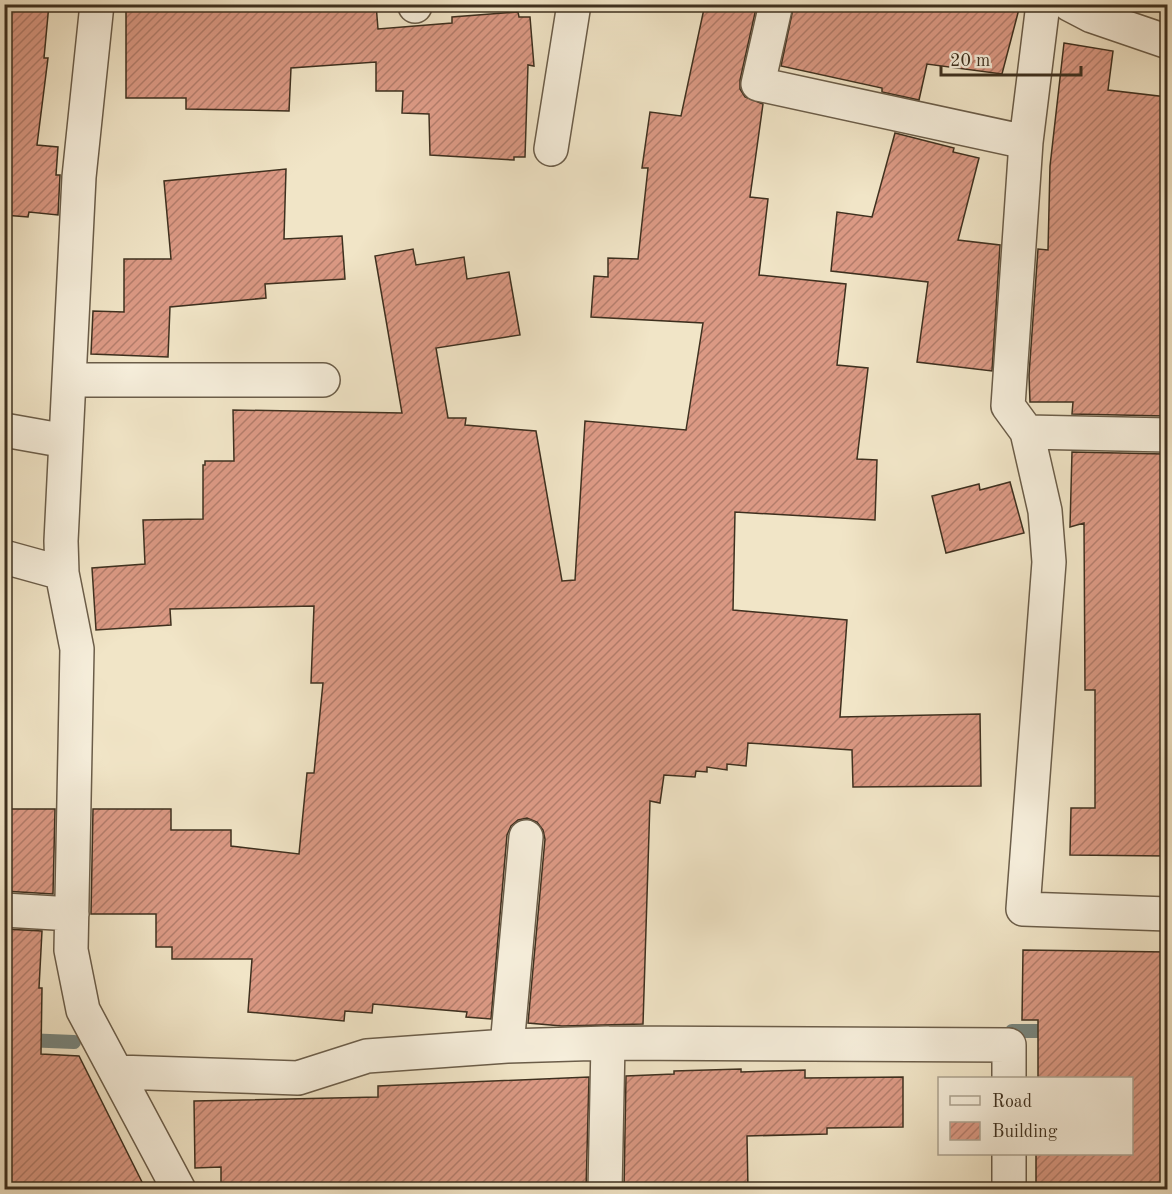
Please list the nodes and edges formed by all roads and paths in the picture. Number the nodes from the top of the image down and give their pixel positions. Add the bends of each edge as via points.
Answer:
1 (97, 4) edge
2 (574, 4) edge
3 (776, 4) edge
4 (1043, 4) edge
5 (1085, 8) edge
6 (1167, 42) edge
7 (1026, 141) junction
8 (551, 149) dead end
9 (69, 380) junction
10 (323, 380) dead end
11 (4, 430) edge
12 (1027, 432) junction
13 (1167, 435) edge
14 (66, 441) junction
15 (4, 557) edge
16 (62, 573) junction
17 (526, 837) dead end
18 (4, 910) edge
19 (72, 914) junction
20 (1167, 914) edge
21 (608, 1043) junction
22 (507, 1046) junction
23 (117, 1072) junction
24 (1009, 1077) edge
25 (1009, 1155) edge
26 (179, 1190) edge
27 (605, 1190) edge
28 (1009, 1190) edge

1 - 9 street via 79,177
2 - 8 street
3 - 7 street via 758,84
4 - 7 street
5 - 6 street
7 - 12 street via 1008,406
9 - 10 street
9 - 14 street
11 - 14 street
12 - 13 street
12 - 20 street via 1046,512 1049,562 1023,909
14 - 16 street
15 - 16 street
16 - 19 street via 77,649
17 - 22 street
18 - 19 street
19 - 23 street via 71,950 83,1010
21 - 22 street
21 - 24 street via 1009,1045
21 - 27 street
22 - 23 street via 367,1056 298,1078
23 - 26 street
25 - 28 street

